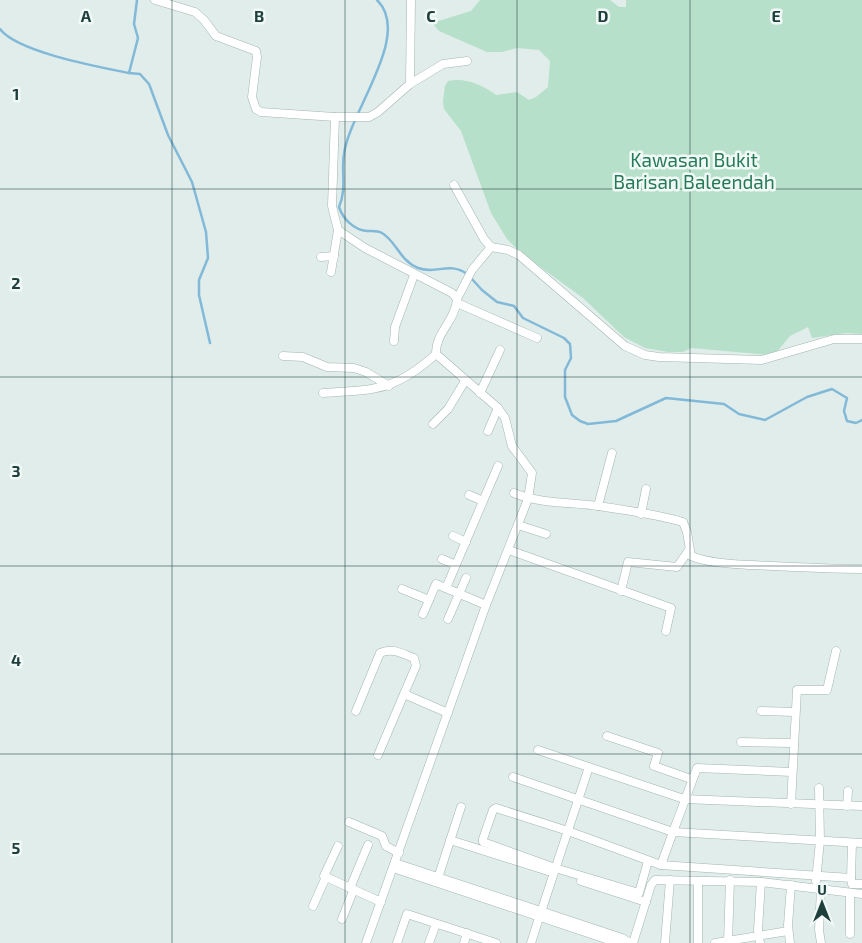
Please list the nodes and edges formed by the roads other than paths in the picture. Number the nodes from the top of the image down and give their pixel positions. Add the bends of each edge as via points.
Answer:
1 (155, 0) edge
2 (412, 0) edge
3 (467, 61) dead end
4 (410, 84) junction
5 (335, 117) junction
6 (454, 185) dead end
7 (338, 230) junction
8 (491, 247) junction
9 (334, 256) junction
10 (321, 257) dead end
11 (331, 272) dead end
12 (414, 275) junction
13 (457, 301) junction
14 (537, 338) dead end
15 (862, 339) edge
16 (394, 341) dead end
17 (500, 350) dead end
18 (436, 354) junction
19 (283, 356) dead end
20 (465, 381) junction
21 (389, 386) junction
22 (323, 393) dead end
23 (480, 393) junction
24 (498, 408) junction
25 (433, 424) dead end
26 (488, 430) dead end
27 (612, 453) dead end
28 (498, 466) dead end
29 (646, 489) dead end
30 (514, 493) dead end
31 (469, 495) dead end
32 (528, 499) junction
33 (483, 501) junction
34 (598, 506) junction
35 (641, 514) junction
36 (518, 524) junction
37 (546, 534) dead end
38 (453, 536) dead end
39 (466, 542) junction
40 (509, 550) junction
41 (689, 550) junction
42 (442, 559) dead end
43 (456, 565) junction
44 (862, 569) edge
45 (466, 578) dead end
46 (446, 588) junction
47 (402, 589) dead end
48 (621, 591) junction
49 (459, 594) junction
50 (429, 600) junction
51 (486, 606) junction
52 (423, 614) dead end
53 (448, 619) dead end
54 (666, 631) dead end
55 (836, 651) dead end
56 (404, 694) junction
57 (761, 710) dead end
58 (356, 711) dead end
59 (794, 712) junction
60 (448, 713) junction
61 (607, 736) dead end
62 (741, 742) dead end
63 (792, 744) junction
64 (538, 750) dead end
65 (378, 755) dead end
66 (589, 767) junction
67 (792, 772) junction
68 (513, 777) dead end
69 (691, 779) junction
70 (819, 788) dead end
71 (848, 791) dead end
72 (579, 798) junction
73 (684, 799) junction
74 (790, 804) junction
75 (818, 805) junction
76 (847, 806) junction
77 (862, 806) edge
78 (460, 807) dead end
79 (350, 822) dead end
80 (568, 831) junction
81 (673, 832) junction
82 (450, 840) junction
83 (820, 841) junction
84 (852, 843) junction
85 (862, 843) edge
86 (368, 845) dead end
87 (338, 846) dead end
88 (399, 853) junction
89 (648, 861) junction
90 (661, 865) junction
91 (394, 866) junction
92 (554, 871) junction
93 (817, 876) junction
94 (326, 877) junction
95 (851, 878) junction
96 (437, 880) junction
97 (670, 880) junction
98 (730, 880) junction
99 (698, 881) junction
100 (761, 882) junction
101 (790, 884) junction
102 (862, 884) edge
103 (352, 888) junction
104 (818, 888) junction
105 (850, 893) junction
106 (862, 894) edge
107 (381, 902) junction
108 (646, 902) junction
109 (313, 906) dead end
110 (540, 915) junction
111 (342, 919) dead end
112 (436, 924) junction
113 (585, 930) junction
114 (788, 931) junction
115 (467, 933) junction
116 (850, 934) dead end
117 (759, 939) edge
118 (728, 942) edge
119 (366, 943) edge
120 (397, 943) edge
121 (429, 943) edge
122 (464, 943) edge
123 (495, 943) edge
124 (531, 943) edge
125 (618, 943) edge
126 (632, 943) edge
127 (665, 943) edge
128 (698, 943) edge
129 (715, 943) edge
130 (790, 943) edge
131 (821, 943) edge

1 - 5 street via 195,12 216,36 256,51 252,97 256,109
2 - 4 street
3 - 4 street via 443,64
4 - 5 street via 378,112 355,118
5 - 7 street via 332,206
6 - 8 street
7 - 9 street
7 - 12 street
8 - 13 street via 470,274
8 - 15 street via 519,256 625,346 645,355 762,360 834,339
9 - 10 street
9 - 11 street
12 - 13 street via 447,289
12 - 16 street via 395,327
13 - 14 street
13 - 18 street via 454,316 436,343
17 - 23 street
18 - 20 street
18 - 21 street via 405,379
19 - 21 street via 303,357 328,367 354,368
20 - 23 street
20 - 25 street via 448,409
21 - 22 street
23 - 24 street
24 - 26 street
24 - 32 street via 505,418 512,446 532,473
27 - 34 street
28 - 33 street
29 - 35 street
30 - 32 street
31 - 33 street
32 - 34 street
32 - 36 street
33 - 39 street
34 - 35 street
35 - 41 street via 683,522
36 - 37 street
36 - 40 street
38 - 39 street
39 - 43 street
40 - 48 street
40 - 51 street
41 - 44 street via 691,556 697,558 733,564
41 - 48 street via 677,567 628,562
42 - 43 street
43 - 46 street
45 - 49 street
46 - 49 street
46 - 50 street via 436,584
47 - 50 street
48 - 54 street via 671,608
49 - 51 street
49 - 53 street
50 - 52 street
51 - 60 street
55 - 59 street via 827,690 797,690
56 - 58 street via 416,666 414,658 389,649 380,653
56 - 60 street
56 - 65 street
57 - 59 street
59 - 63 street
60 - 88 street
61 - 69 street via 658,753 654,766
62 - 63 street
63 - 67 street
64 - 66 street
66 - 72 street
66 - 73 street
67 - 69 street via 697,768
67 - 74 street
68 - 72 street
69 - 73 street
70 - 75 street
71 - 76 street
72 - 80 street
72 - 81 street
73 - 74 street
73 - 81 street
74 - 75 street
75 - 76 street
75 - 83 street
76 - 77 street
78 - 82 street
79 - 88 street via 382,836 386,846
80 - 89 street
80 - 92 street
80 - 92 street via 496,808 493,810 483,842
81 - 83 street
81 - 90 street
82 - 92 street
82 - 96 street
83 - 84 street
83 - 93 street
84 - 85 street
84 - 95 street
86 - 103 street
87 - 94 street
88 - 91 street
89 - 90 street
89 - 92 street via 639,893
90 - 93 street
91 - 96 street
91 - 107 street
92 - 108 street
92 - 110 street
93 - 95 street
93 - 104 street
94 - 103 street
94 - 109 street
95 - 102 street via 852,884
96 - 110 street
97 - 99 street
97 - 108 street via 655,880
97 - 127 street
98 - 99 street
98 - 100 street
98 - 118 street
99 - 128 street
100 - 101 street
100 - 117 street
101 - 104 street
101 - 114 street
103 - 107 street
103 - 111 street
104 - 105 street
104 - 131 street
105 - 106 street
105 - 116 street
107 - 119 street
108 - 126 street
110 - 113 street
110 - 124 street
112 - 115 street
112 - 120 street via 407,914
112 - 121 street
113 - 125 street
113 - 126 street
114 - 117 street
114 - 130 street
115 - 122 street
115 - 123 street
117 - 118 street
118 - 129 street

